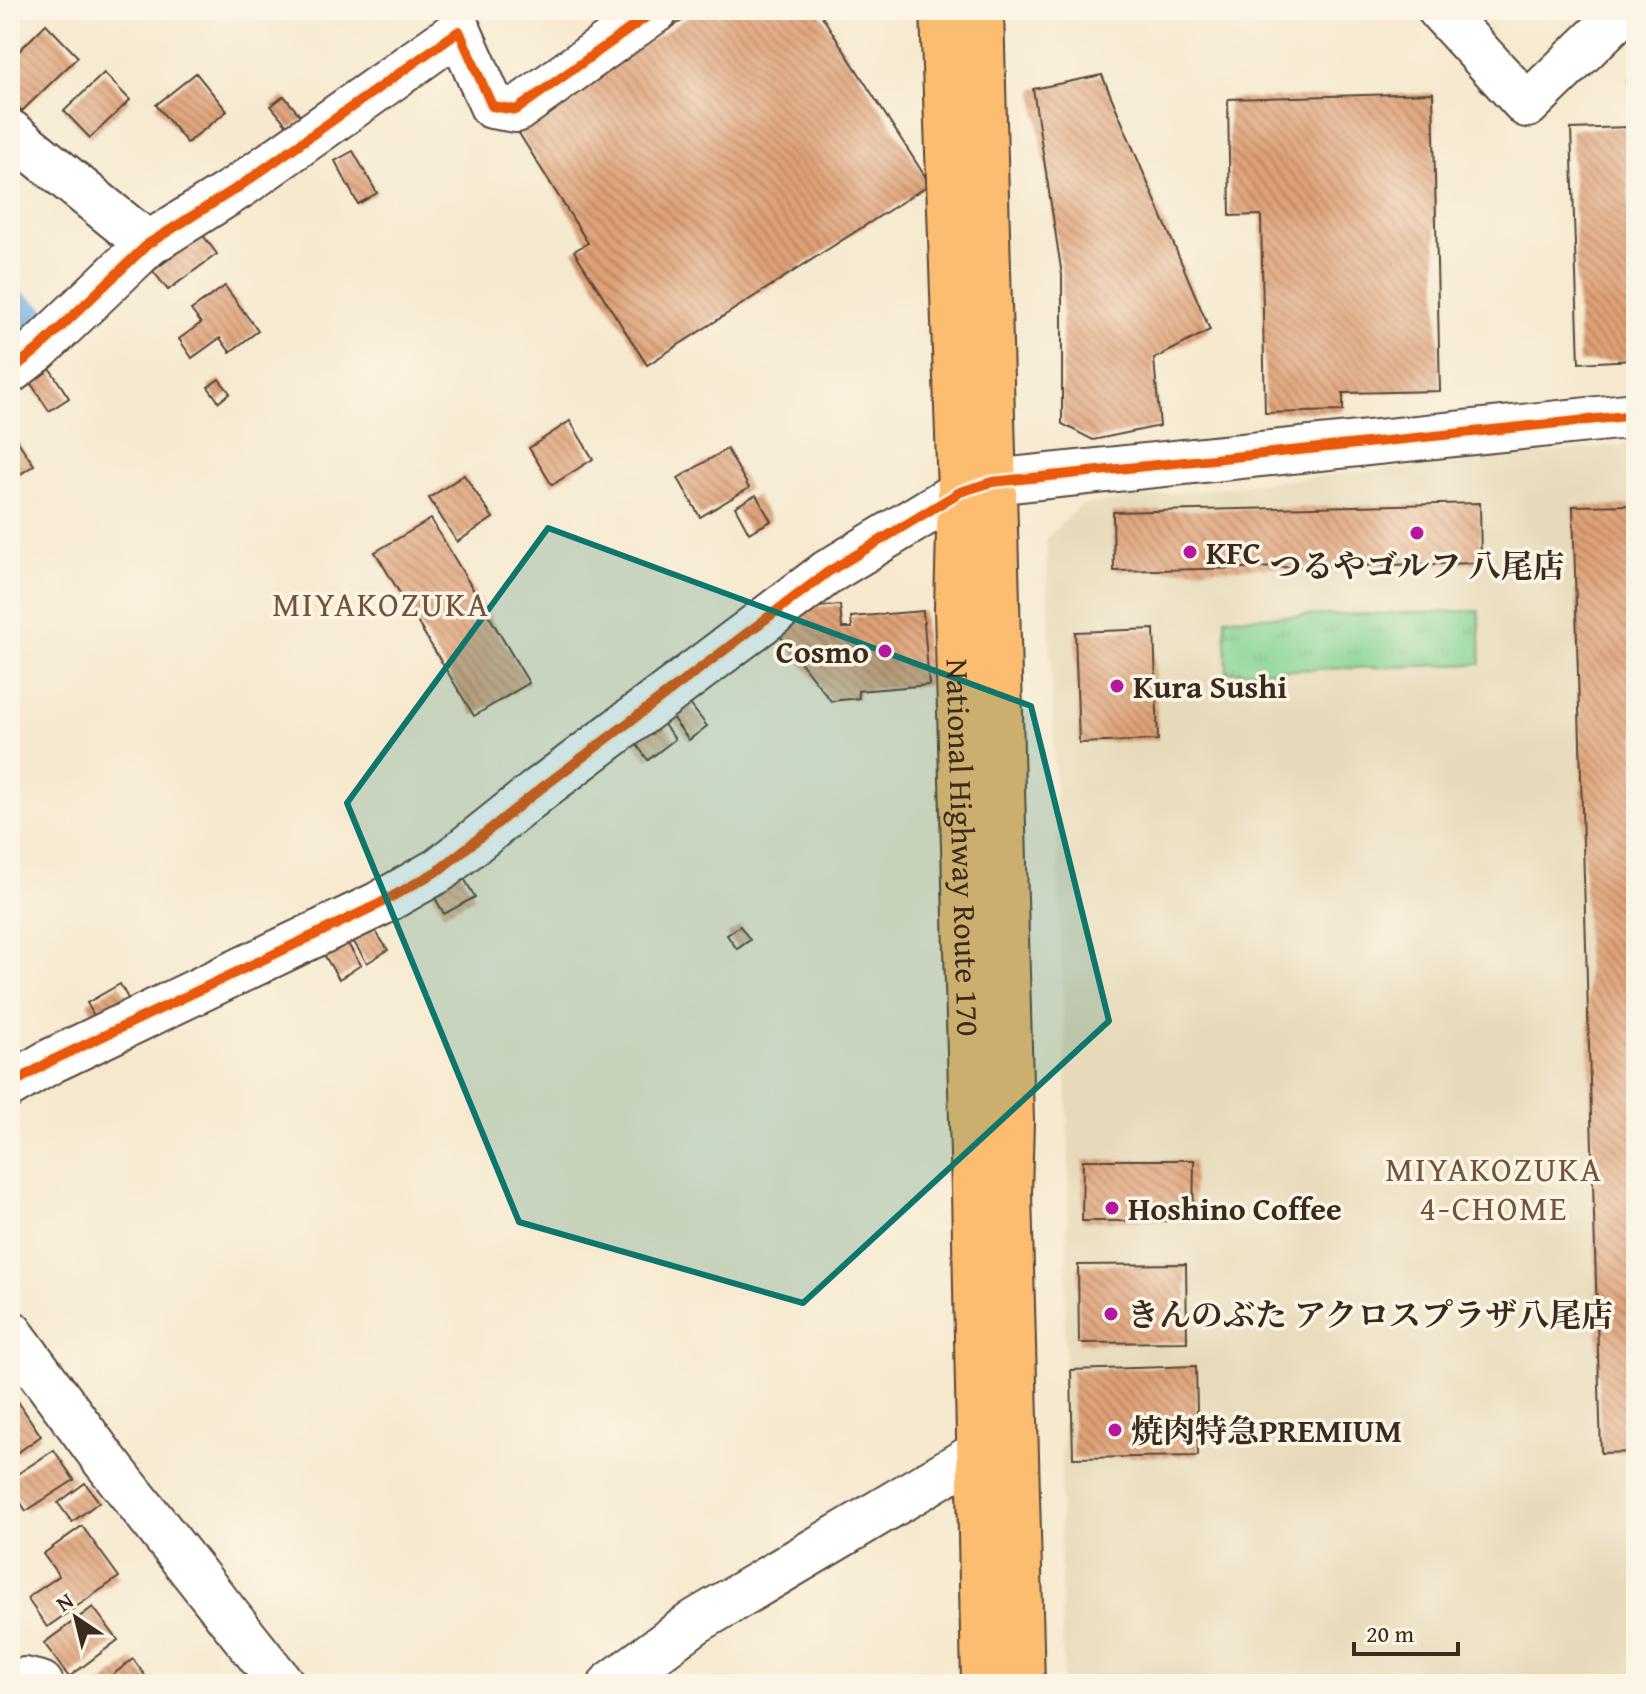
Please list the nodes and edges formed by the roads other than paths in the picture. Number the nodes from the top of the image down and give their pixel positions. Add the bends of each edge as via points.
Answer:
1 (656, 10) edge
2 (943, 10) edge
3 (981, 10) edge
4 (1440, 10) edge
5 (1625, 10) edge
6 (10, 132) edge
7 (148, 244) junction
8 (10, 371) edge
9 (1636, 415) edge
10 (976, 487) junction
11 (10, 1085) edge
12 (10, 1332) edge
13 (979, 1453) junction
14 (19, 1684) edge
15 (41, 1684) edge
16 (282, 1684) edge
17 (611, 1684) edge
18 (984, 1684) edge
19 (1022, 1684) edge

1 - 7 street via 516,110 492,106 459,31 240,186
2 - 10 highway, National Highway Route 170
3 - 10 highway, National Highway Route 170
4 - 5 street via 1527,105
6 - 7 street
7 - 8 street
9 - 10 street
10 - 11 street via 828,572 439,870
10 - 13 highway, National Highway Route 170 via 957,609
10 - 19 highway, National Highway Route 170 via 1011,1121
12 - 16 street
13 - 17 street via 695,1622
13 - 18 highway, National Highway Route 170
14 - 15 street

